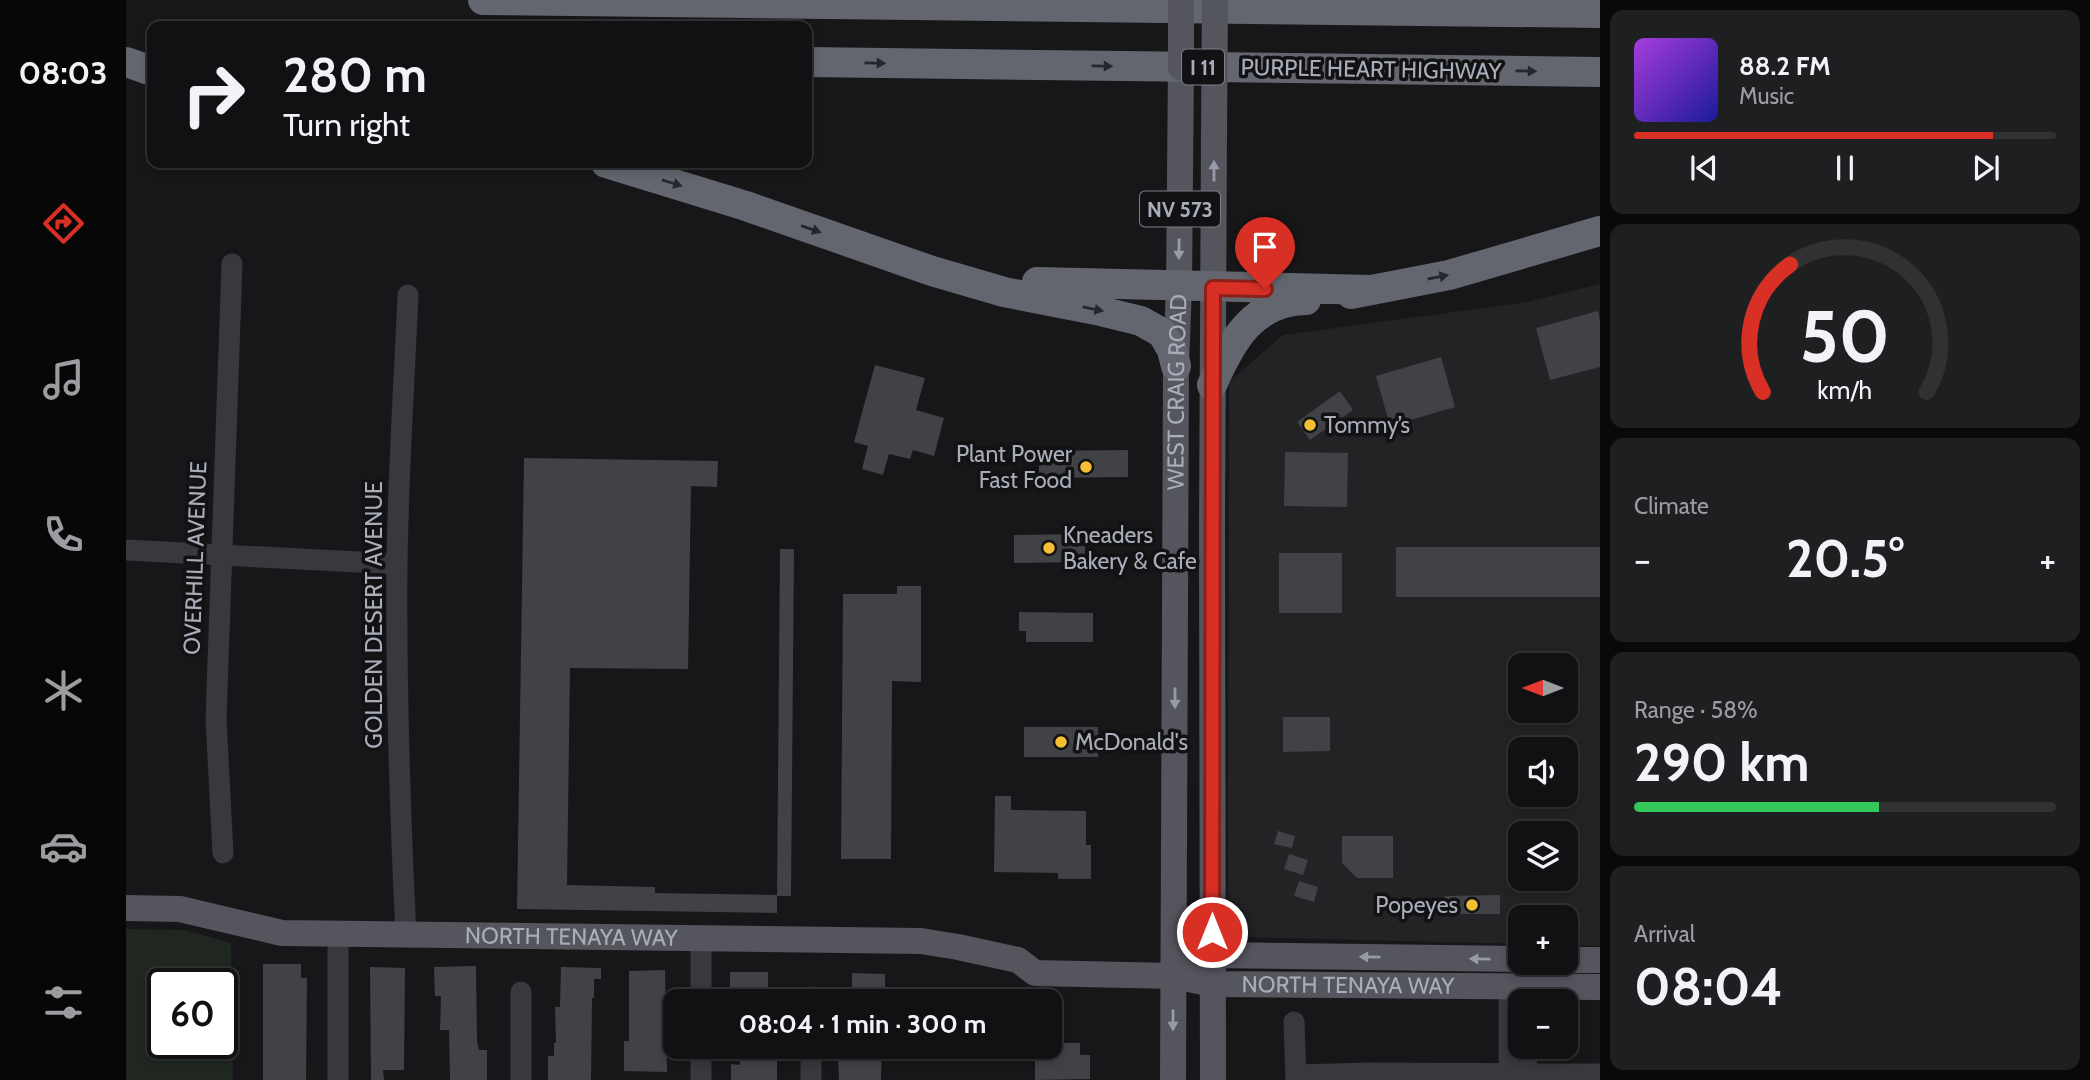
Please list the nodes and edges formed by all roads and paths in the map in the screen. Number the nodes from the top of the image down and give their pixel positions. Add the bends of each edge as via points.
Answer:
1 (483, 0) edge
2 (1181, 0) edge
3 (1215, 0) edge
4 (1600, 13) edge
5 (126, 54) edge
6 (147, 55) edge
7 (126, 62) edge
8 (812, 62) edge
9 (147, 69) edge
10 (1600, 72) edge
11 (622, 168) edge
12 (1600, 231) edge
13 (232, 264) dead end
14 (932, 271) junction
15 (1179, 287) junction
16 (1213, 288) junction
17 (1371, 290) junction
18 (408, 295) dead end
19 (1176, 366) junction
20 (1212, 386) junction
21 (1176, 538) junction
22 (126, 550) edge
23 (222, 555) junction
24 (397, 564) junction
25 (1212, 686) junction
26 (223, 853) dead end
27 (126, 908) edge
28 (338, 935) junction
29 (406, 935) junction
30 (701, 938) junction
31 (1212, 956) junction
32 (1508, 959) edge
33 (1578, 960) edge
34 (1600, 960) edge
35 (1174, 968) junction
36 (1213, 984) junction
37 (1600, 986) edge
38 (701, 989) edge
39 (1572, 989) edge
40 (521, 992) dead end
41 (1508, 993) edge
42 (1294, 1022) dead end
43 (701, 1059) edge
44 (811, 1059) edge
45 (1509, 1059) edge
46 (1527, 1059) edge
47 (1518, 1073) junction
48 (1593, 1076) edge
49 (1371, 1077) edge
50 (1475, 1077) edge
51 (1296, 1078) edge
52 (338, 1080) edge
53 (521, 1080) edge
54 (701, 1080) edge
55 (811, 1080) edge
56 (1173, 1080) edge
57 (1213, 1080) edge

1 - 4 highway
2 -> 15 main road, WEST CRAIG ROAD / NV 573, bridge
16 -> 3 main road, WEST CRAIG ROAD / NV 573, bridge
5 - 6 highway
7 - 9 highway
8 -> 10 highway, PURPLE HEART HIGHWAY / I 11
11 -> 14 highway
17 -> 12 highway via 1449,275
13 - 23 street, OVERHILL AVENUE
14 - 15 highway via 1050,284
14 -> 19 highway via 1004,292 1142,321 1162,333
15 - 16 highway
15 - 19 main road, WEST CRAIG ROAD
16 - 17 highway
16 - 20 main road, WEST CRAIG ROAD
17 - 20 highway via 1324,300 1294,300 1264,310 1231,346
18 - 24 street, GOLDEN DESERT AVENUE
19 - 21 main road, WEST CRAIG ROAD
20 - 25 main road, WEST CRAIG ROAD
21 - 25 main road via 1192,588 1194,677 1198,683
21 -> 35 main road, WEST CRAIG ROAD
22 - 23 street
23 - 24 street
23 - 26 street, OVERHILL AVENUE via 216,719
24 - 29 street, GOLDEN DESERT AVENUE via 399,793
25 - 31 main road, WEST CRAIG ROAD
27 - 28 main road, NORTH TENAYA WAY via 180,909 265,930
28 - 29 main road, NORTH TENAYA WAY
28 - 52 street
29 - 30 main road, NORTH TENAYA WAY
30 - 35 main road, NORTH TENAYA WAY via 920,941 1018,960 1035,973
30 - 38 street
32 -> 31 main road, NORTH TENAYA WAY
31 - 35 main road, NORTH TENAYA WAY
31 - 36 main road, WEST CRAIG ROAD
33 - 34 main road
35 - 36 main road, NORTH TENAYA WAY
35 -> 56 main road, WEST CRAIG ROAD
36 - 41 main road, NORTH TENAYA WAY
36 - 57 main road, WEST CRAIG ROAD
37 - 39 main road, NORTH TENAYA WAY
40 - 53 street
42 - 51 street
43 - 54 street
44 - 55 street
45 - 47 street
46 - 47 street
47 - 48 street
47 - 50 street
49 - 50 street
49 - 51 street

